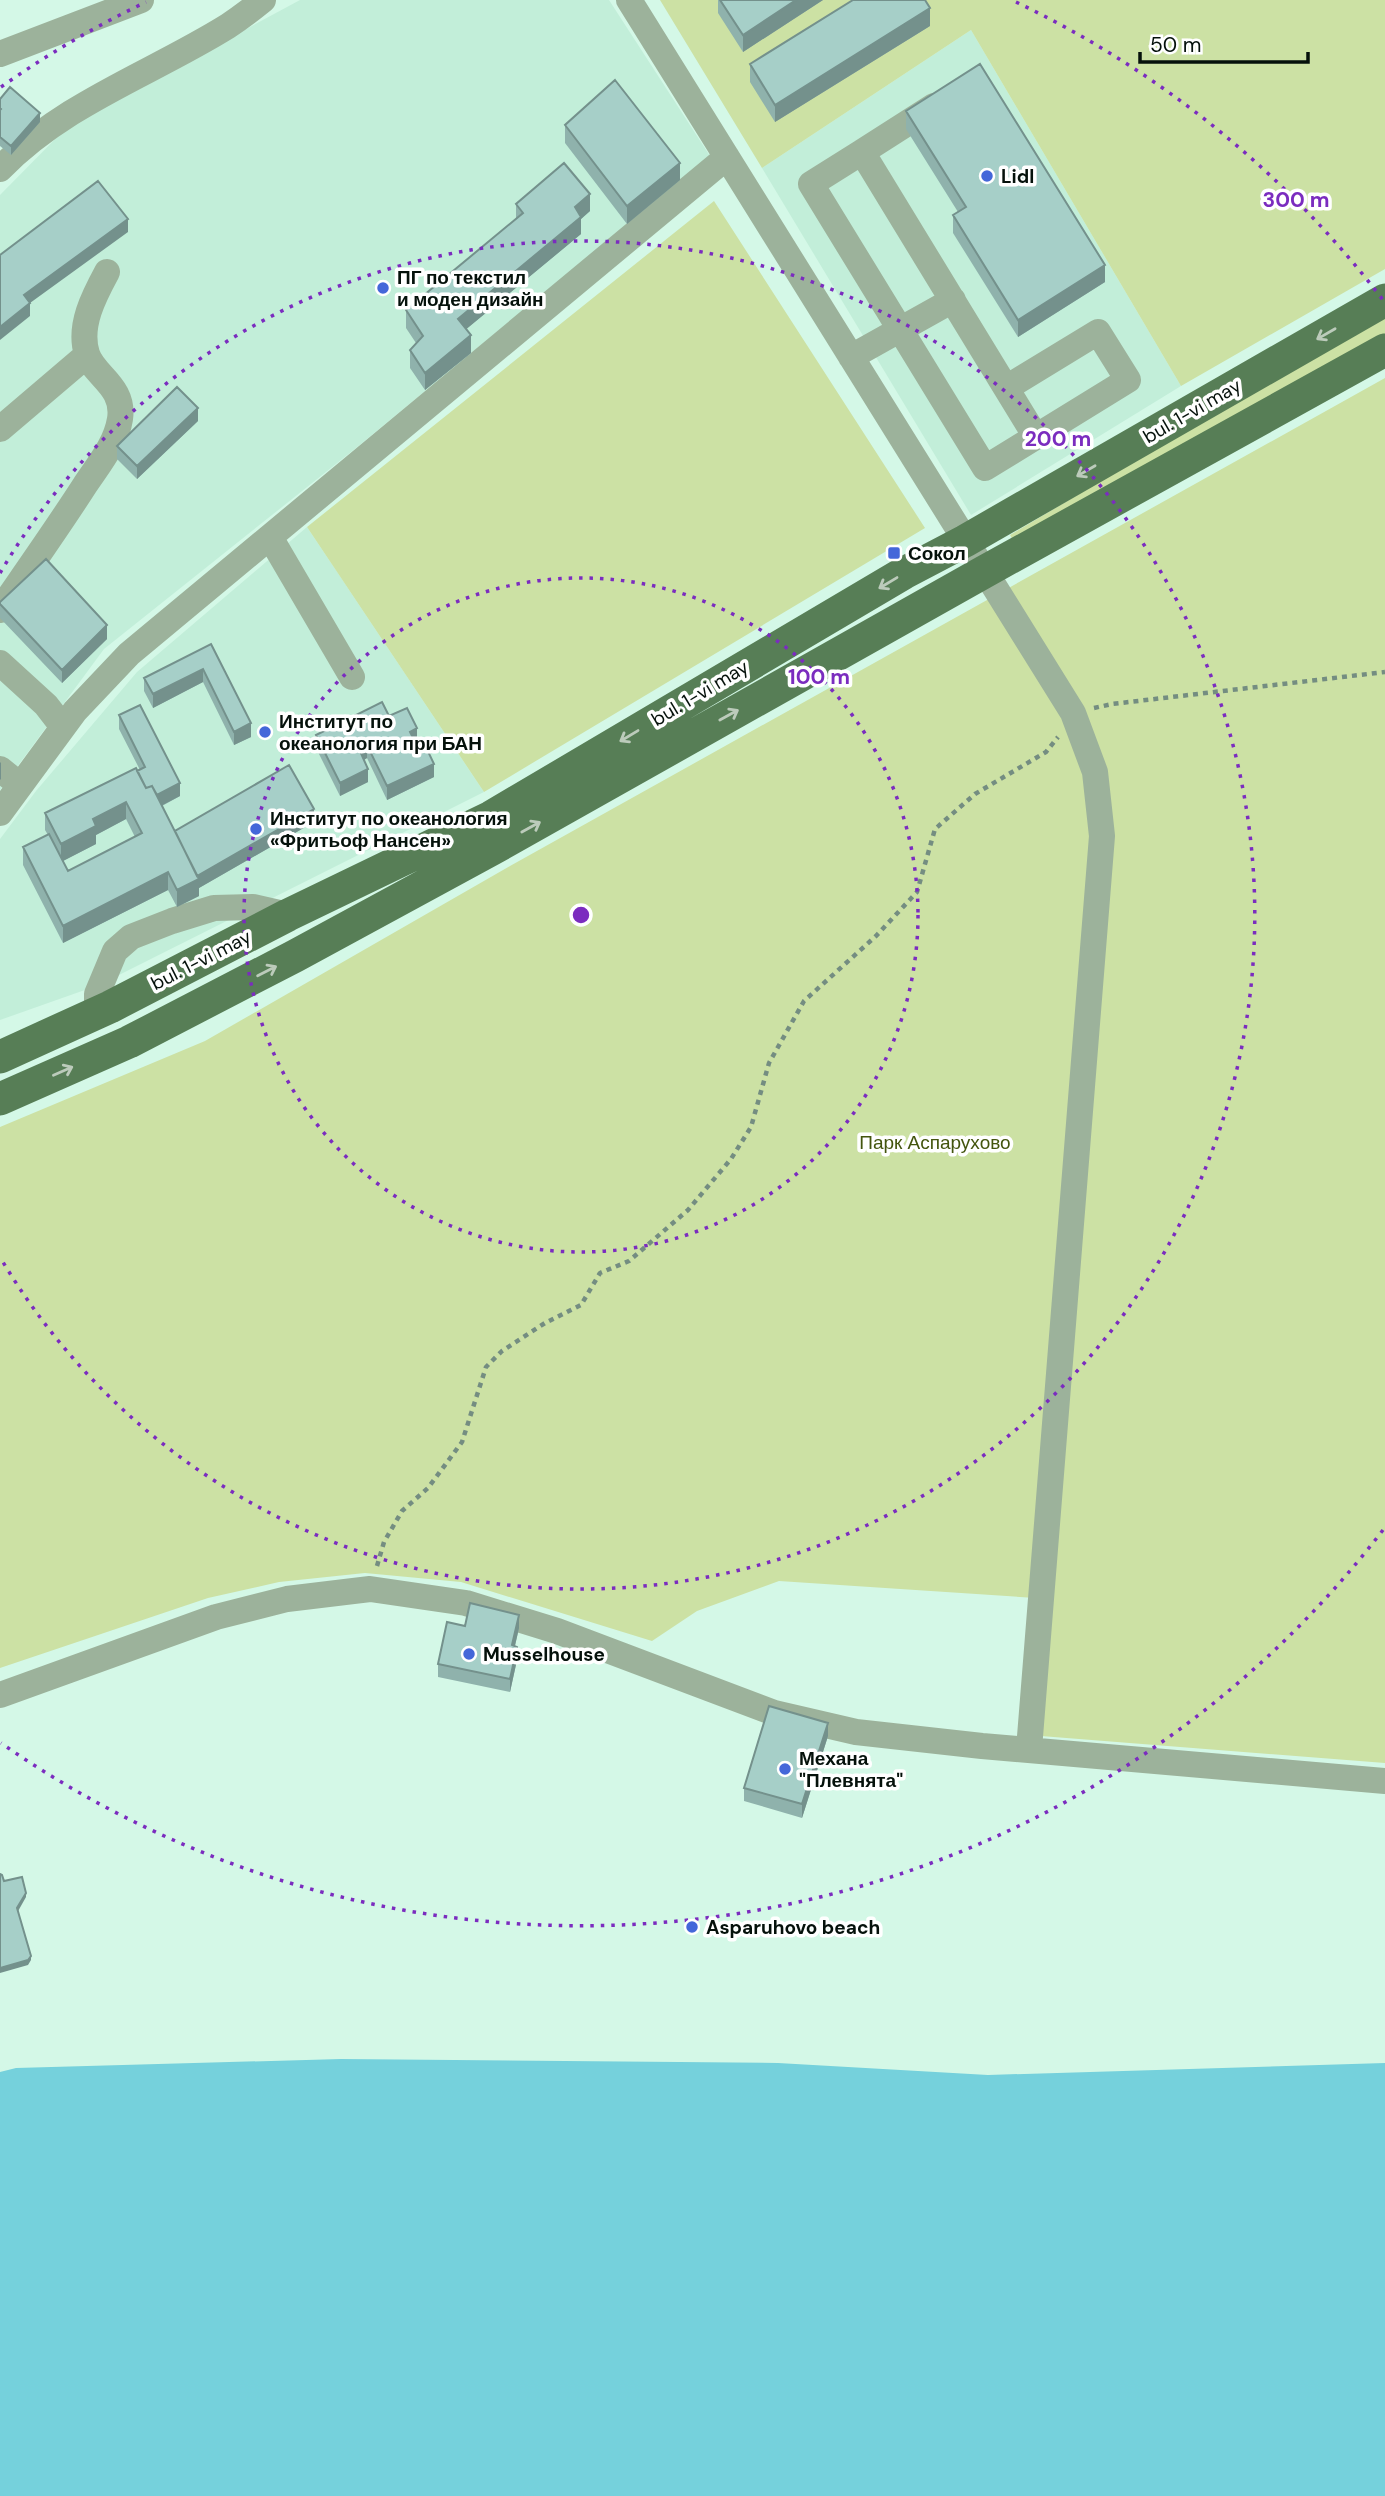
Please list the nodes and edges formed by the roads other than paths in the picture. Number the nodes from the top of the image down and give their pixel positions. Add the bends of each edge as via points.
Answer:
1 (142, 0) edge
2 (263, 0) edge
3 (629, 0) edge
4 (0, 54) edge
5 (958, 91) edge
6 (862, 152) junction
7 (727, 158) junction
8 (0, 169) edge
9 (107, 272) dead end
10 (953, 300) junction
11 (1385, 300) edge
12 (900, 330) junction
13 (1385, 350) edge
14 (87, 355) junction
15 (851, 358) junction
16 (1006, 388) junction
17 (0, 429) edge
18 (1036, 437) junction
19 (270, 537) junction
20 (965, 541) junction
21 (984, 572) junction
22 (0, 610) edge
23 (0, 663) edge
24 (352, 677) dead end
25 (63, 727) junction
26 (10, 777) edge
27 (0, 813) edge
28 (288, 915) junction
29 (97, 1012) junction
30 (0, 1057) edge
31 (0, 1099) edge
32 (0, 1695) edge
33 (1029, 1749) junction
34 (1385, 1781) edge

1 - 4 street
2 - 8 street via 229,25 64,115
3 - 7 street
5 - 6 street
6 - 10 street
6 - 12 street via 811,184
7 - 15 street
7 - 19 street
9 - 14 street via 86,317
10 - 12 street
10 - 16 street
11 -> 20 main road, bul. 1-vi may
12 - 15 street
12 - 18 street via 985,468
13 - 21 main road, bul. 1-vi may
14 - 17 street
14 - 22 street via 116,391 121,416 115,438
15 - 20 street
16 - 18 street
16 - 18 street via 1098,332 1128,380
19 - 24 street
19 - 25 street via 129,653
20 - 21 street
20 -> 28 main road, bul. 1-vi may via 491,817
31 -> 21 main road, bul. 1-vi may via 130,1042 295,956
21 - 33 street via 1073,713 1095,772 1102,836
23 - 25 street
25 - 26 street
26 - 27 street
28 - 29 main road, bul. 1-vi may
28 - 29 street via 253,907 214,908 131,937 115,951 97,994
29 - 30 main road, bul. 1-vi may
32 - 33 street via 216,1617 287,1599 370,1589 466,1603 544,1627 774,1713 856,1732
33 - 34 street

